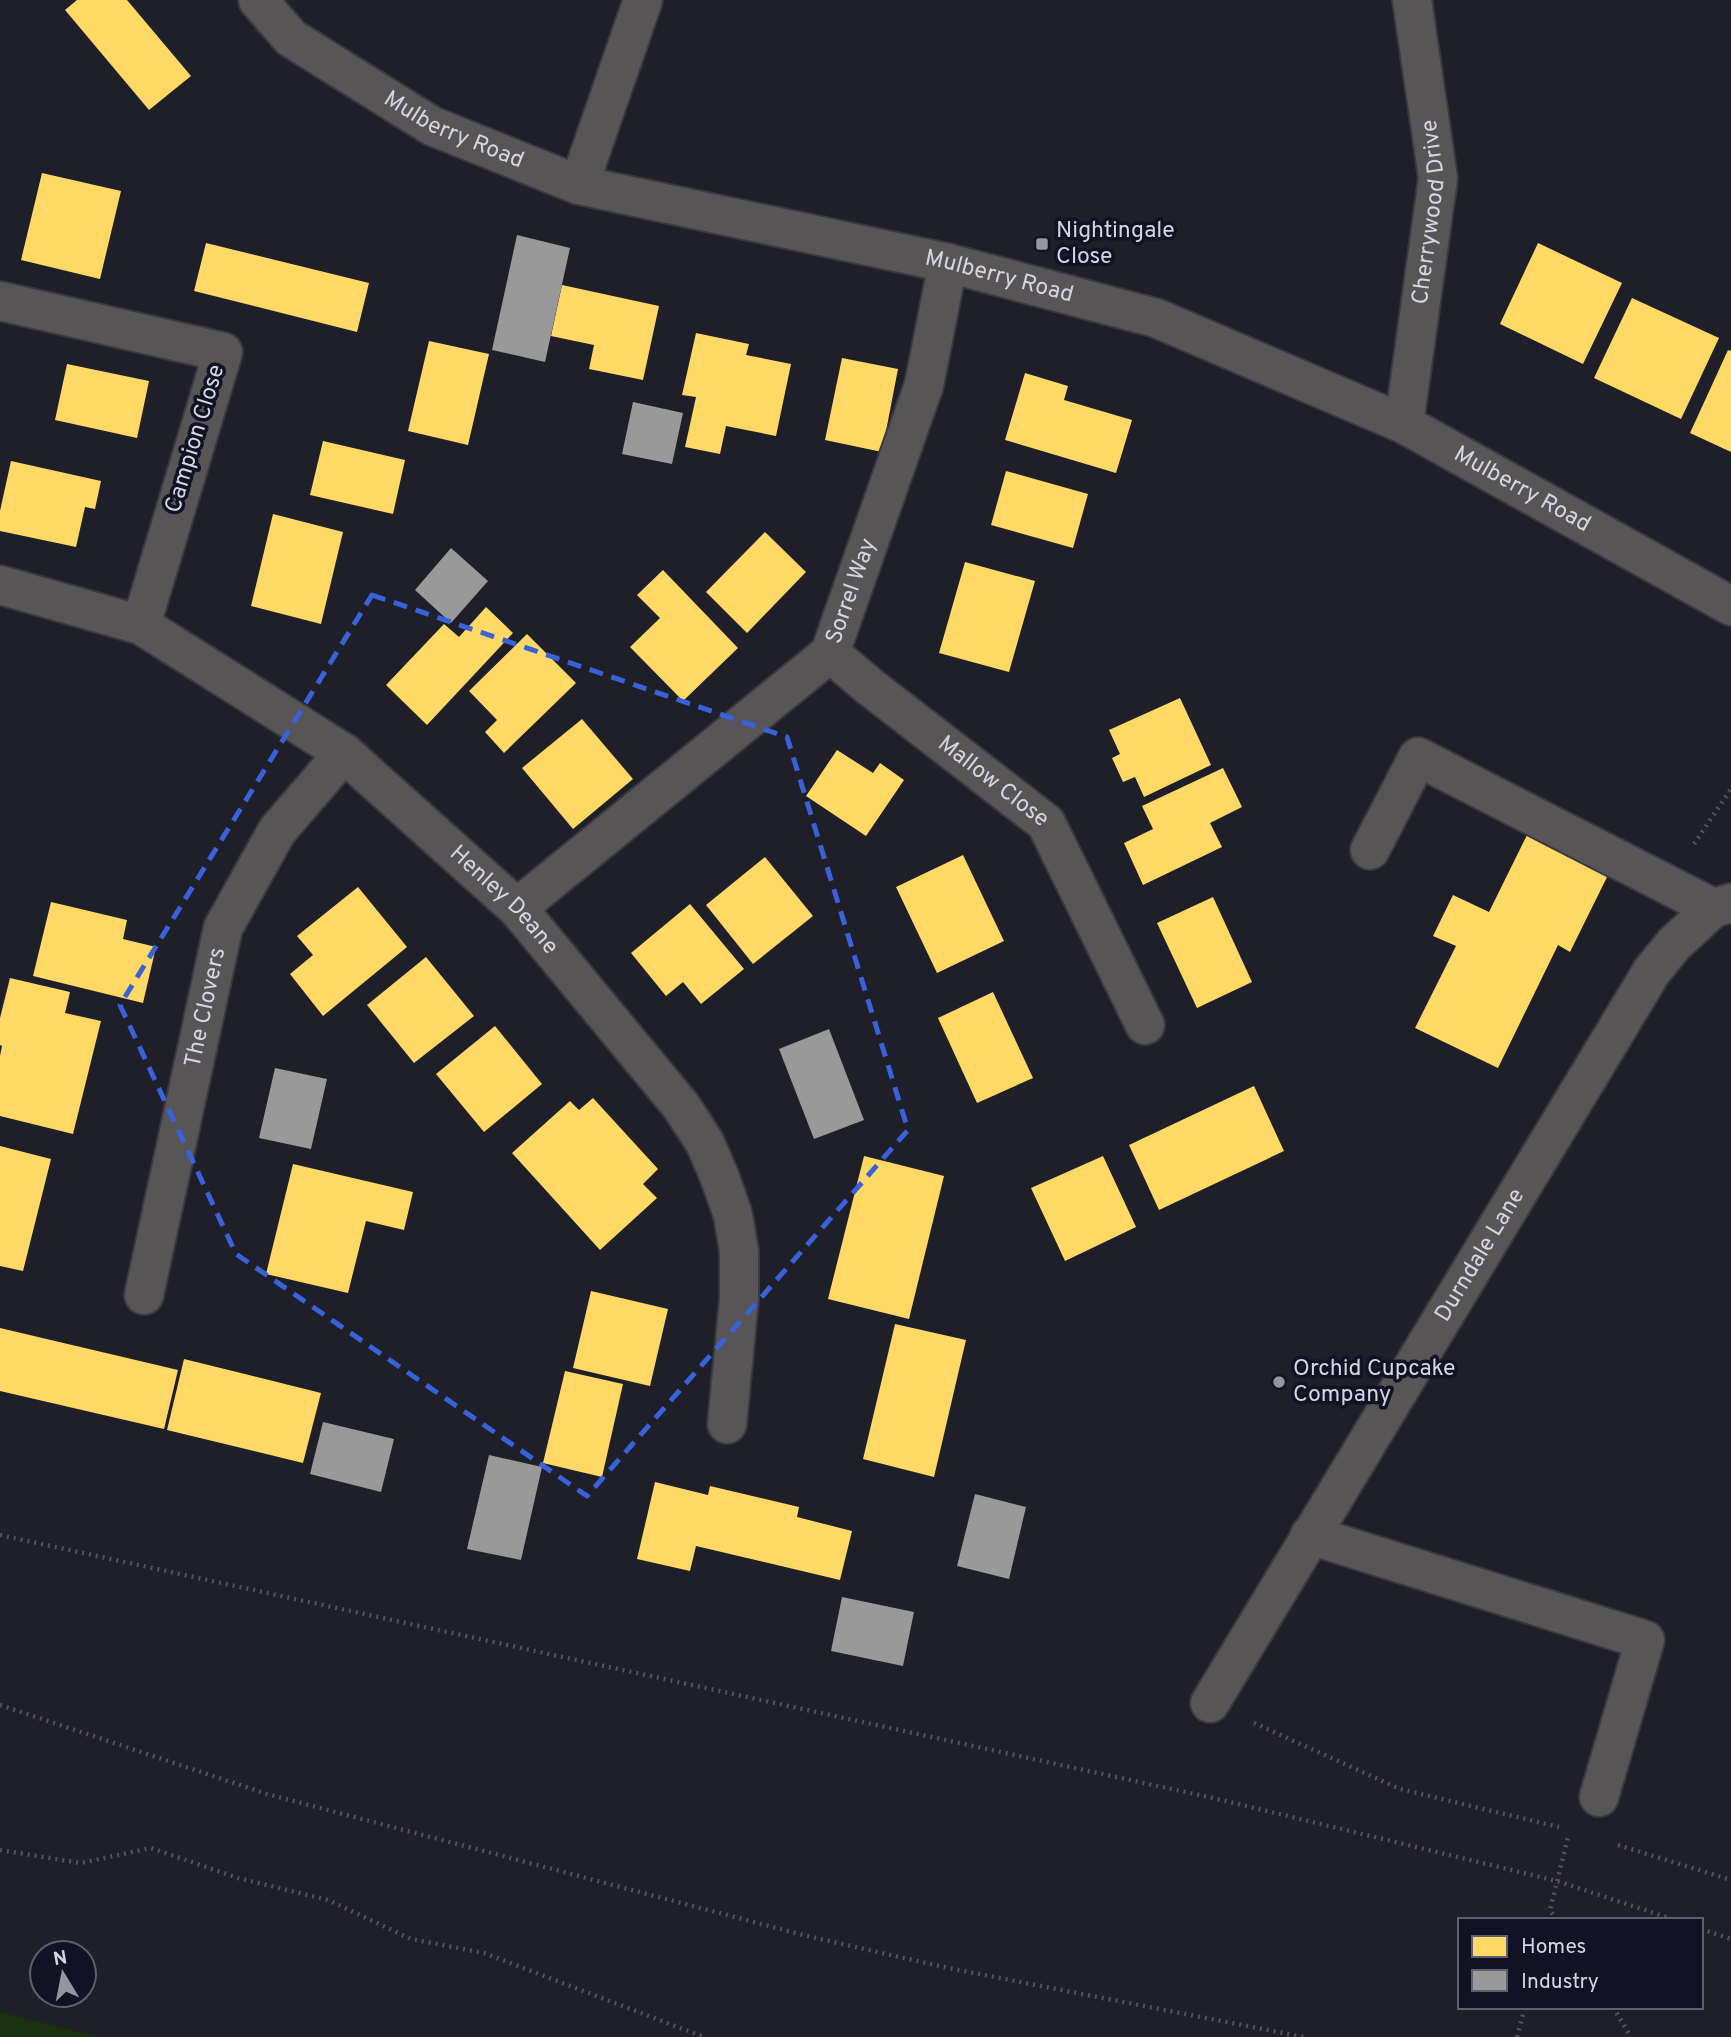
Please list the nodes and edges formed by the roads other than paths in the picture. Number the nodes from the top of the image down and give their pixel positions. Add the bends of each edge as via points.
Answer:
1 (258, 0) edge
2 (643, 0) edge
3 (1412, 0) edge
4 (579, 185) junction
5 (948, 263) junction
6 (0, 301) edge
7 (1404, 424) junction
8 (0, 585) edge
9 (1731, 606) edge
10 (141, 625) junction
11 (830, 653) junction
12 (344, 753) junction
13 (1370, 850) dead end
14 (1722, 906) edge
15 (518, 909) junction
16 (1144, 1025) dead end
17 (144, 1294) dead end
18 (727, 1424) dead end
19 (1310, 1535) junction
20 (1210, 1703) road end
21 (1599, 1797) dead end

1 - 4 street, Mulberry Road via 291,38 432,126
2 - 4 street
3 - 7 street, Cherrywood Drive via 1438,178
4 - 5 street, Mulberry Road
5 - 7 street, Mulberry Road via 1156,318
5 - 11 street, Sorrel Way via 923,385
6 - 10 street, Campion Close via 223,352
7 - 9 street, Mulberry Road
8 - 10 street, Henley Deane
10 - 12 street, Henley Deane
11 - 15 street, Sorrel Way
11 - 16 street, Mallow Close via 1046,823
12 - 15 street, Henley Deane
12 - 17 street, The Clovers via 277,831 223,928
13 - 14 street via 1418,757 1667,884
14 - 19 street, Durndale Lane via 1674,944 1652,971
15 - 18 street, Henley Deane via 681,1106 720,1178 739,1251
19 - 20 street, Durndale Lane
19 - 21 street via 1645,1640

